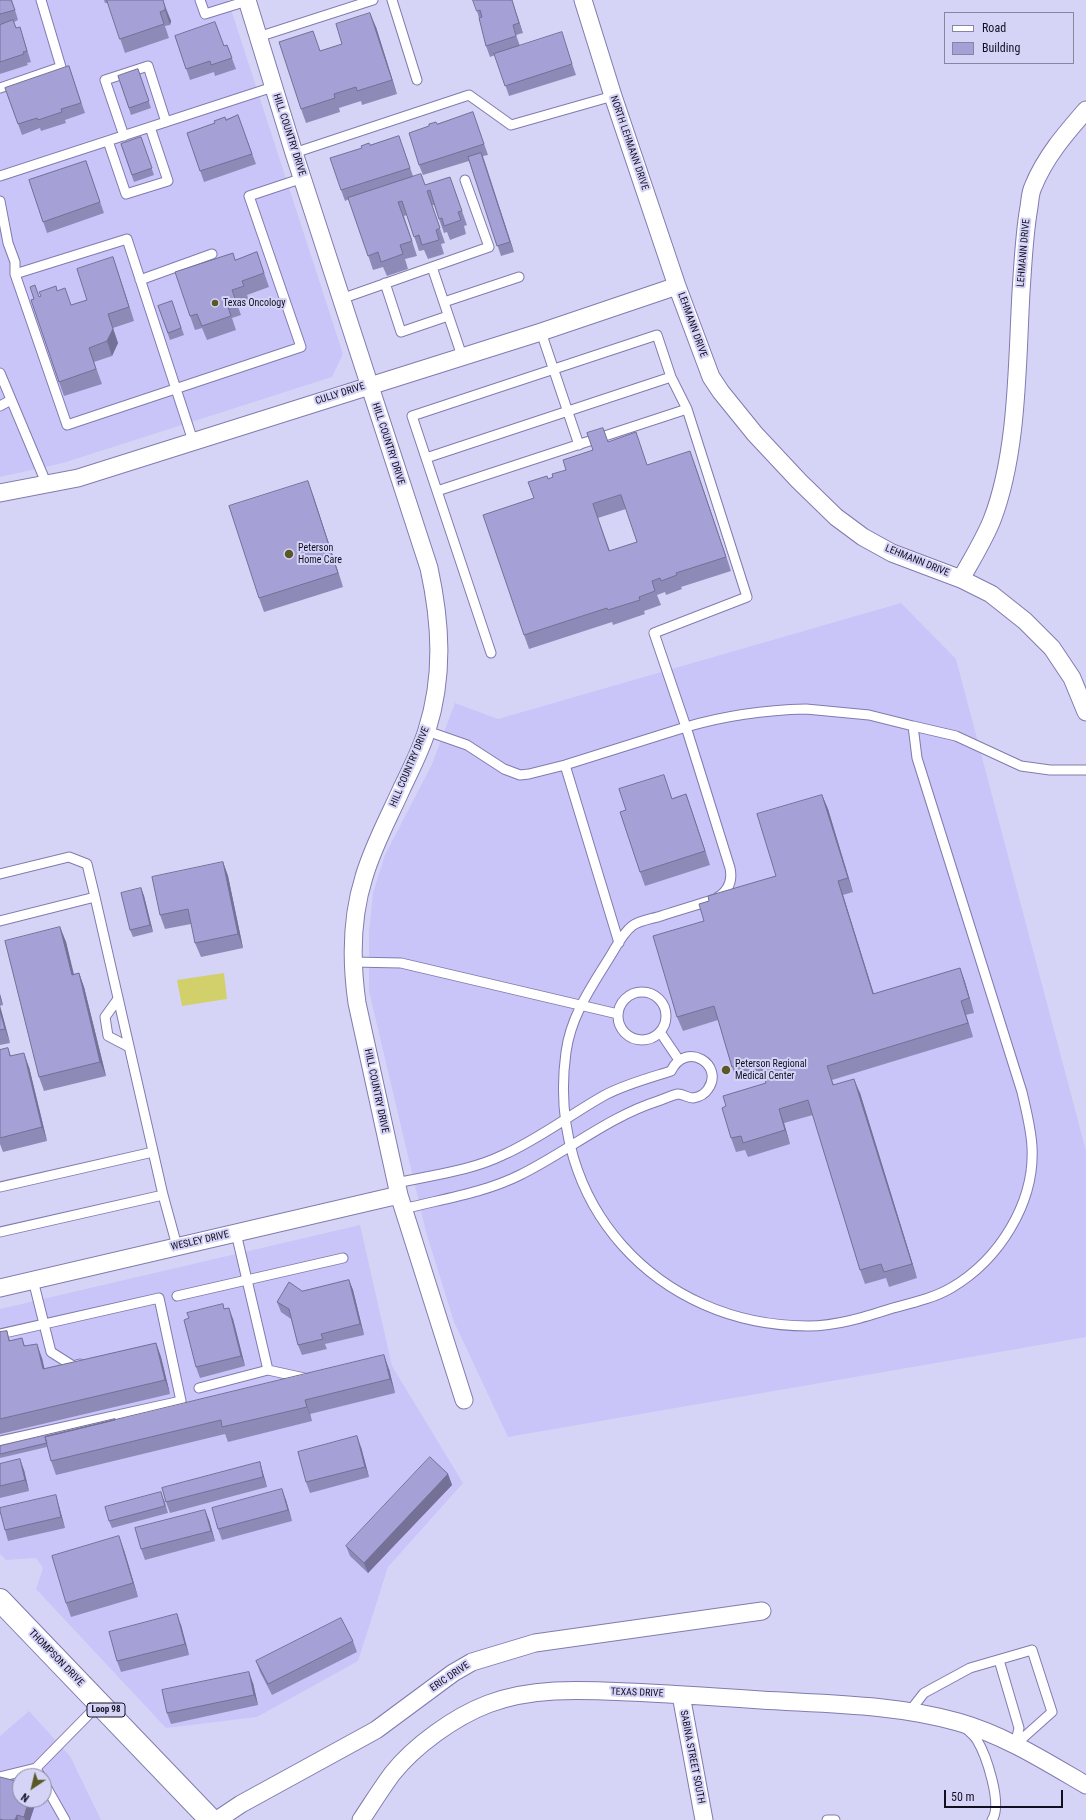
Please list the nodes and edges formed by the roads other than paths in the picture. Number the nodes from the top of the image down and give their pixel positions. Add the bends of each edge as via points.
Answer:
1 (41, 0) edge
2 (200, 0) edge
3 (247, 0) edge
4 (374, 0) edge
5 (392, 0) edge
6 (583, 0) edge
7 (258, 37) junction
8 (417, 80) dead end
9 (273, 87) junction
10 (0, 88) edge
11 (613, 96) junction
12 (1086, 110) edge
13 (166, 122) junction
14 (150, 127) junction
15 (124, 136) junction
16 (108, 141) junction
17 (294, 153) junction
18 (0, 176) edge
19 (302, 178) junction
20 (465, 180) dead end
21 (0, 201) edge
22 (212, 254) dead end
23 (432, 267) junction
24 (15, 274) junction
25 (519, 277) dead end
26 (140, 280) junction
27 (385, 283) junction
28 (677, 286) junction
29 (341, 299) junction
30 (444, 302) junction
31 (448, 316) junction
32 (541, 332) junction
33 (462, 356) junction
34 (553, 369) junction
35 (0, 373) edge
36 (671, 377) junction
37 (369, 385) junction
38 (176, 388) junction
39 (11, 400) junction
40 (0, 406) edge
41 (687, 409) junction
42 (568, 411) junction
43 (193, 441) junction
44 (579, 445) junction
45 (426, 458) junction
46 (47, 485) junction
47 (437, 491) junction
48 (0, 493) edge
49 (961, 579) junction
50 (491, 653) dead end
51 (1086, 712) edge
52 (913, 726) junction
53 (686, 728) junction
54 (427, 731) junction
55 (565, 765) junction
56 (1086, 770) edge
57 (0, 874) edge
58 (94, 897) junction
59 (0, 921) edge
60 (619, 942) junction
61 (353, 962) junction
62 (118, 999) junction
63 (580, 1006) junction
64 (618, 1014) junction
65 (660, 1032) junction
66 (129, 1047) junction
67 (679, 1060) junction
68 (565, 1121) junction
69 (569, 1147) junction
70 (153, 1152) junction
71 (0, 1187) edge
72 (163, 1195) junction
73 (400, 1196) junction
74 (0, 1232) edge
75 (236, 1233) junction
76 (177, 1246) junction
77 (343, 1258) dead end
78 (33, 1280) junction
79 (247, 1280) junction
80 (0, 1288) edge
81 (177, 1296) dead end
82 (44, 1324) junction
83 (0, 1334) edge
84 (88, 1362) edge
85 (268, 1370) junction
86 (316, 1377) edge
87 (199, 1388) dead end
88 (464, 1400) dead end
89 (0, 1441) edge
90 (0, 1600) edge
91 (762, 1611) dead end
92 (999, 1660) junction
93 (681, 1694) junction
94 (100, 1703) junction
95 (909, 1712) junction
96 (961, 1723) junction
97 (1015, 1745) junction
98 (42, 1768) edge
99 (12, 1775) edge
100 (0, 1777) edge
101 (1086, 1785) edge
102 (52, 1797) edge
103 (65, 1820) edge
104 (211, 1820) edge
105 (217, 1820) edge
106 (361, 1820) edge
107 (704, 1820) edge
108 (827, 1820) edge
109 (835, 1820) edge
110 (992, 1820) edge

1 - 10 lane via 61,67
2 - 3 lane via 205,14
3 - 7 street, HILL COUNTRY DRIVE
4 - 7 lane
5 - 8 lane
6 - 11 street, NORTH LEHMANN DRIVE
7 - 9 street, HILL COUNTRY DRIVE
9 - 13 lane
9 - 17 street, HILL COUNTRY DRIVE
11 - 17 lane via 511,125 469,95
11 - 28 street, NORTH LEHMANN DRIVE
12 - 49 street, LEHMANN DRIVE via 1059,142 1032,188 1025,238 1009,457 993,519
13 - 14 lane
13 - 15 lane via 148,66 105,80
14 - 15 lane
14 - 16 lane via 168,181 126,194
15 - 16 lane
16 - 18 lane
17 - 19 street, HILL COUNTRY DRIVE
19 - 29 street, HILL COUNTRY DRIVE
19 - 38 lane via 249,196 300,347
20 - 23 lane via 489,247
21 - 24 lane via 8,243 15,262
22 - 26 lane
23 - 27 lane
23 - 30 lane
24 - 26 lane via 127,239
24 - 38 lane via 67,424
25 - 30 lane
26 - 38 lane
27 - 29 lane
27 - 31 lane via 401,332
28 - 32 street, CULLY DRIVE
28 - 49 street, LEHMANN DRIVE via 712,377 721,392 755,434 799,481 836,517 863,537 892,553
29 - 37 street, HILL COUNTRY DRIVE
30 - 31 lane
31 - 33 lane
32 - 33 street, CULLY DRIVE
32 - 34 lane
33 - 37 street, CULLY DRIVE
34 - 36 lane via 657,336
34 - 42 lane
34 - 45 lane via 412,416
35 - 39 lane
36 - 41 lane
36 - 42 lane
37 - 43 street, CULLY DRIVE
37 - 54 street, HILL COUNTRY DRIVE via 429,568 436,601 440,654 437,686
38 - 43 lane
39 - 40 lane
39 - 46 lane
41 - 44 lane
41 - 53 lane via 747,597 654,633
42 - 44 lane
42 - 45 lane
43 - 46 street, CULLY DRIVE via 78,478
44 - 47 lane
45 - 47 lane
46 - 48 street, CULLY DRIVE
47 - 50 lane
49 - 51 street via 991,594 1025,620 1052,648 1072,678
52 - 53 lane via 869,715 806,708 745,713 713,719
52 - 56 lane via 956,736 1021,766 1050,770
52 - 69 lane via 917,758 1022,1092 1030,1131 1030,1179 1019,1212 1002,1242 979,1266 950,1289 851,1321 809,1326 734,1317 677,1290 633,1256 603,1221 581,1181
53 - 55 lane
53 - 60 lane via 730,868 731,882 724,893 715,899 637,923
54 - 55 lane via 467,745 512,773 529,774
54 - 61 street, HILL COUNTRY DRIVE via 364,877 355,922
55 - 60 lane
57 - 58 lane via 69,857 87,864
58 - 59 lane
58 - 62 lane
60 - 63 lane
61 - 63 lane via 401,963
61 - 73 street, HILL COUNTRY DRIVE via 357,1003
62 - 66 lane
62 - 66 lane via 105,1018 108,1036
63 - 64 lane
63 - 68 lane via 572,1025 564,1065
64 - 65 lane via 619,1026 630,1037 646,1040
64 - 65 lane via 621,1004 632,994 647,992 654,995 665,1008 665,1025
65 - 67 lane
66 - 70 lane
67 - 68 lane via 671,1071 621,1088
67 - 69 lane via 684,1057 697,1057 708,1065 712,1079 706,1092 694,1098 680,1094 632,1111
68 - 69 lane
68 - 73 lane via 504,1155
69 - 73 lane via 504,1182
70 - 71 lane
70 - 72 lane
72 - 74 lane
72 - 76 lane
73 - 75 street, WESLEY DRIVE
73 - 88 street, HILL COUNTRY DRIVE
75 - 76 street, WESLEY DRIVE
75 - 79 lane
76 - 78 street, WESLEY DRIVE
77 - 79 lane
78 - 80 street, WESLEY DRIVE
78 - 82 lane
79 - 81 lane
79 - 85 lane
82 - 83 lane
82 - 84 lane via 51,1352 73,1366
82 - 89 lane via 159,1298 165,1344 181,1402
85 - 86 lane via 309,1379
85 - 87 lane
90 - 94 main road, THOMPSON DRIVE / Loop 98
91 - 105 street, ERIC DRIVE via 535,1643 472,1662 453,1673 376,1730 241,1804
92 - 95 lane via 970,1668 924,1693
92 - 97 lane via 1019,1728
92 - 97 lane via 1032,1650 1052,1712
93 - 95 street, TEXAS DRIVE
93 - 106 street, TEXAS DRIVE via 584,1690 542,1692 487,1704 431,1737 406,1759 392,1774
93 - 107 street, SABINA STREET SOUTH
94 - 98 lane
94 - 104 main road, THOMPSON DRIVE / Loop 98
95 - 96 street, TEXAS DRIVE via 933,1715
96 - 97 street, TEXAS DRIVE
96 - 110 lane via 976,1739 986,1761 996,1800
97 - 101 street, TEXAS DRIVE
99 - 100 lane
102 - 103 lane
108 - 109 lane

